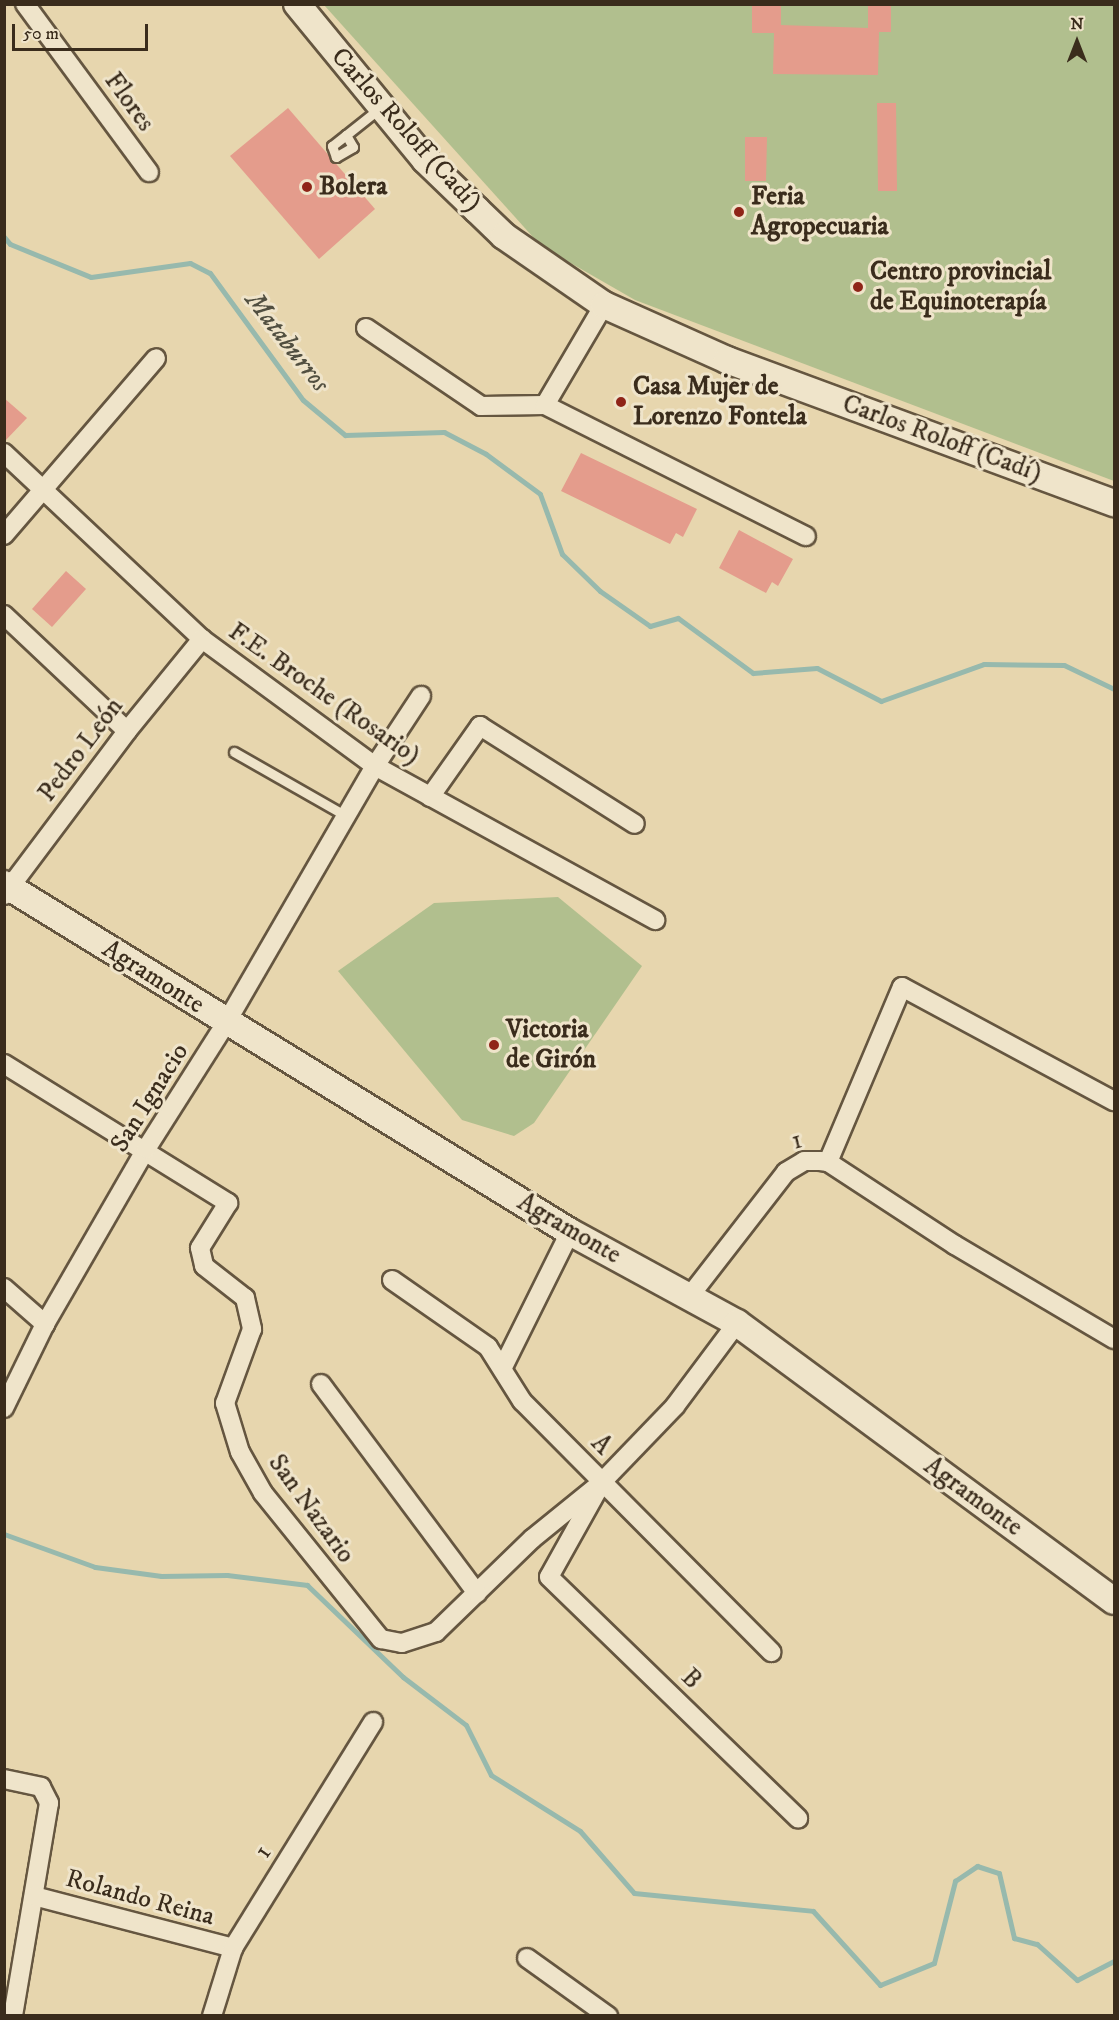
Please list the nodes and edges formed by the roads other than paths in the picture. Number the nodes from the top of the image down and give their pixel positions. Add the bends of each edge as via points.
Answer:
1 (25, 4) edge
2 (297, 4) edge
3 (381, 107) junction
4 (346, 135) dead end
5 (149, 172) dead end
6 (604, 305) junction
7 (366, 328) dead end
8 (156, 358) dead end
9 (545, 405) junction
10 (4, 453) edge
11 (43, 486) junction
12 (1114, 503) edge
13 (4, 535) edge
14 (806, 536) dead end
15 (4, 615) edge
16 (202, 639) junction
17 (421, 696) dead end
18 (127, 731) junction
19 (234, 752) dead end
20 (375, 766) junction
21 (430, 797) junction
22 (346, 816) junction
23 (635, 824) dead end
24 (6, 889) edge
25 (655, 920) dead end
26 (226, 1023) junction
27 (4, 1064) edge
28 (1114, 1101) edge
29 (146, 1149) junction
30 (828, 1162) junction
31 (570, 1232) junction
32 (392, 1280) dead end
33 (4, 1288) edge
34 (689, 1297) junction
35 (737, 1323) junction
36 (45, 1324) junction
37 (1114, 1339) edge
38 (503, 1367) junction
39 (321, 1384) dead end
40 (4, 1408) edge
41 (601, 1483) junction
42 (477, 1593) junction
43 (1114, 1601) edge
44 (771, 1653) dead end
45 (373, 1722) dead end
46 (4, 1779) edge
47 (798, 1818) dead end
48 (33, 1896) junction
49 (233, 1948) junction
50 (527, 1958) dead end
51 (11, 1985) edge
52 (13, 2016) edge
53 (212, 2016) edge
54 (608, 2016) edge

1 - 5 street, Flores
2 - 3 street, Carlos Roloff (Cadí)
3 - 4 lane
3 - 6 street, Carlos Roloff (Cadí) via 425,160 504,236
6 - 9 street
6 - 12 street, Carlos Roloff (Cadí) via 727,360
7 - 9 street via 481,406
8 - 11 street
9 - 14 street
10 - 11 street, F.E. Broche (Rosario)
11 - 13 street
11 - 16 street, F.E. Broche (Rosario)
15 - 18 street
16 - 18 street, Pedro León
16 - 20 street, F.E. Broche (Rosario)
17 - 20 street, San Ignacio
18 - 24 street, Pedro León
19 - 22 lane
20 - 21 street, F.E. Broche (Rosario)
20 - 22 street, San Ignacio
21 - 23 street via 480,726
21 - 25 street, F.E. Broche (Rosario)
22 - 26 street, San Ignacio
24 - 26 street, Agramonte
26 - 29 street, San Ignacio
26 - 31 street, Agramonte
27 - 29 street, San Nazario
28 - 30 street, 1 via 902,987
29 - 36 street, San Ignacio
29 - 42 street, San Nazario via 228,1203 200,1248 204,1266 245,1298 252,1329 225,1402 240,1452 263,1493 381,1640 402,1643 436,1632
30 - 34 street, 1 via 804,1161 786,1172
30 - 37 street via 956,1245
31 - 34 street, Agramonte
31 - 38 street
32 - 38 street, A via 464,1327 488,1347
33 - 36 street
34 - 35 street, Agramonte
35 - 41 street via 675,1406
35 - 43 street, Agramonte
36 - 40 street, San Ignacio
38 - 41 street, A via 522,1401
39 - 42 street
41 - 42 street via 532,1539
41 - 44 street, A
41 - 47 street, B via 549,1576
45 - 49 street, 1
46 - 48 street via 41,1786 49,1803
48 - 49 street, Rolando Reina
48 - 51 street
49 - 53 street, 1
50 - 54 street
51 - 52 street

